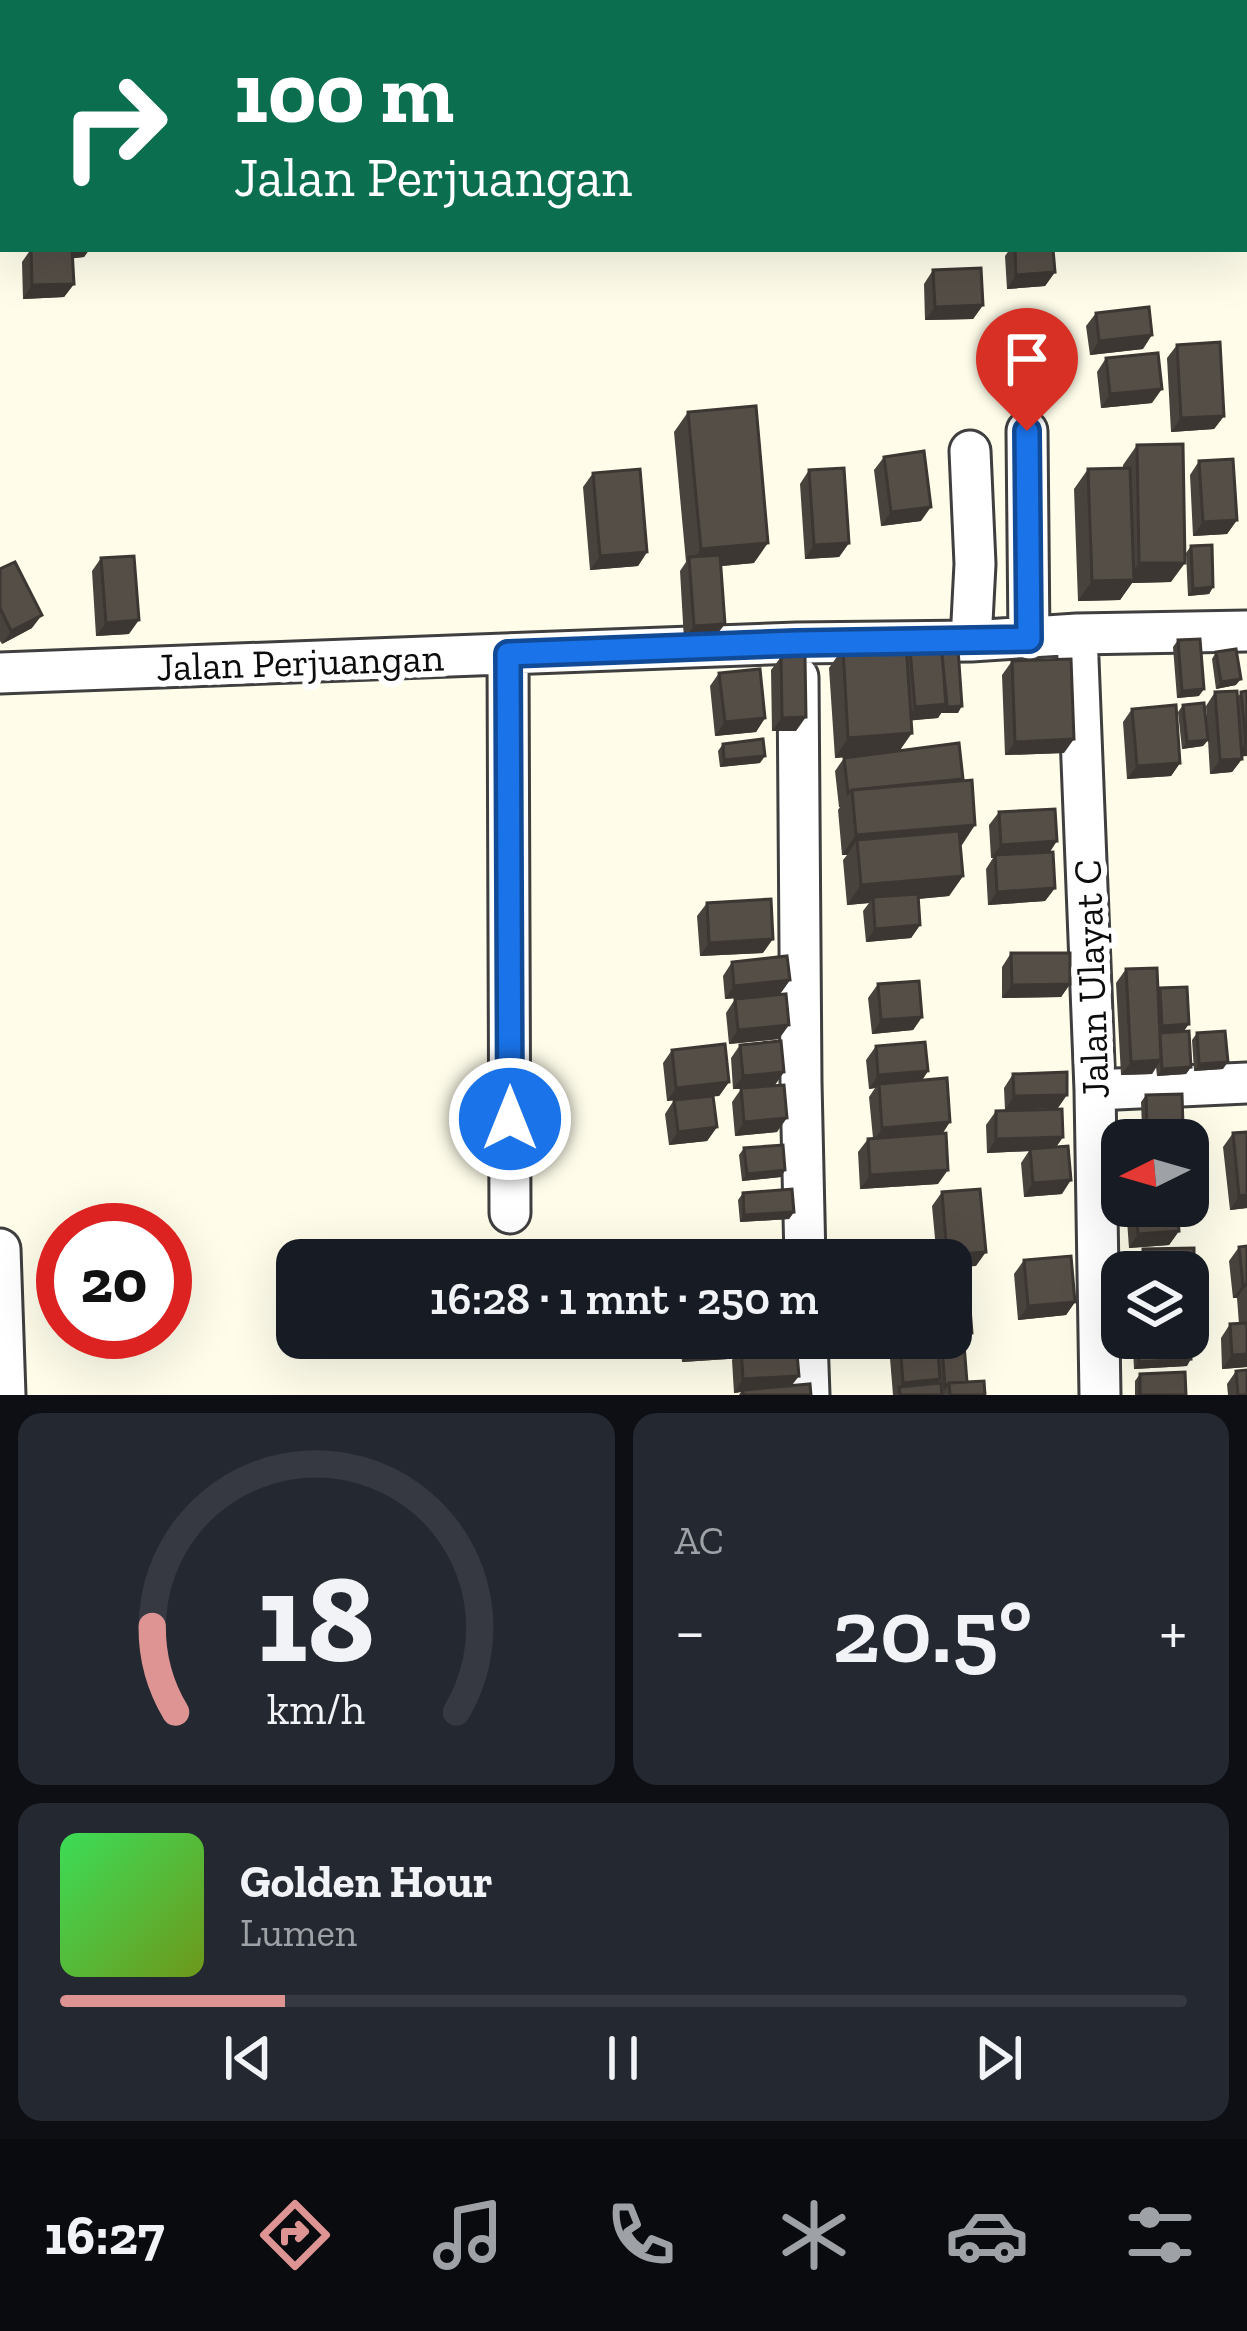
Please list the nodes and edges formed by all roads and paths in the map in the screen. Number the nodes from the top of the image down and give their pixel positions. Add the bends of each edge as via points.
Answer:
1 (1027, 431) dead end
2 (970, 451) dead end
3 (1247, 631) edge
4 (1076, 634) junction
5 (1029, 639) junction
6 (970, 641) junction
7 (797, 643) junction
8 (508, 654) junction
9 (0, 673) edge
10 (1247, 1083) edge
11 (1096, 1090) junction
12 (510, 1214) dead end
13 (805, 1239) edge
14 (0, 1249) edge
15 (807, 1359) edge
16 (5, 1395) edge
17 (808, 1395) edge
18 (1100, 1395) edge

1 - 5 street
2 - 6 street
3 - 4 street, Jalan Perjuangan
4 - 5 street, Jalan Perjuangan
4 - 11 street, Jalan Ulayat C
5 - 6 street, Jalan Perjuangan
6 - 7 street, Jalan Perjuangan
7 - 8 street, Jalan Perjuangan
7 - 13 street
8 - 9 street, Jalan Perjuangan
8 - 12 street
10 - 11 street
11 - 18 street, Jalan Ulayat C
14 - 16 street
15 - 17 street

